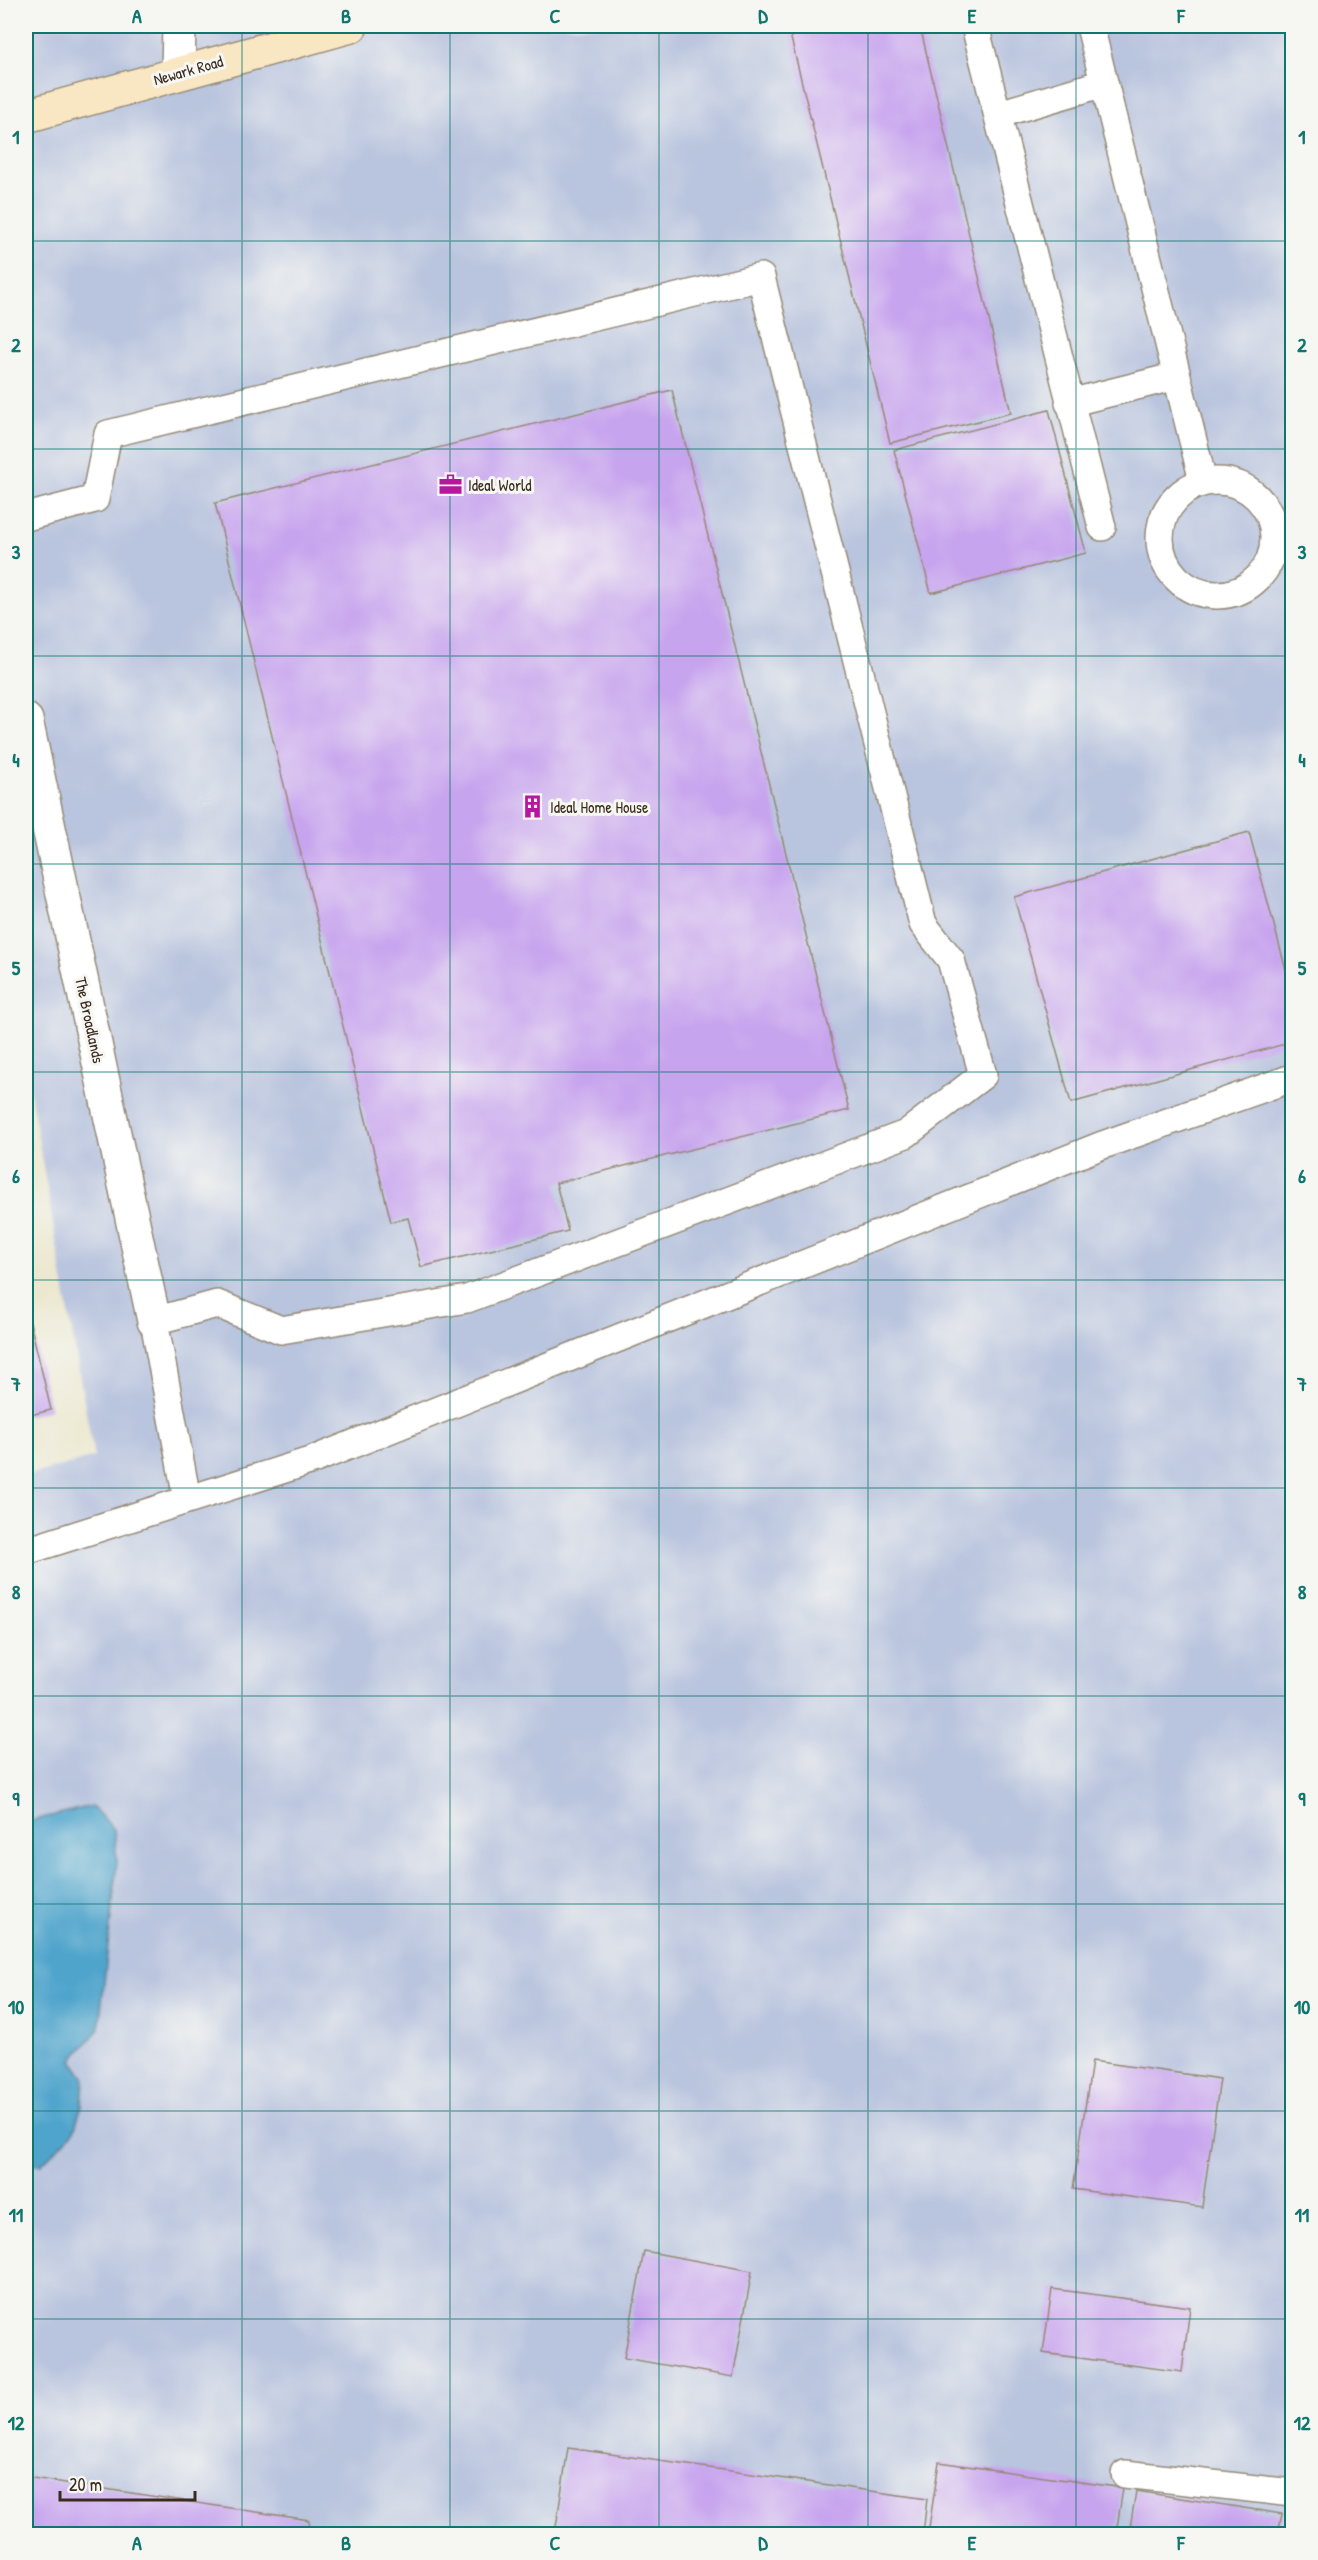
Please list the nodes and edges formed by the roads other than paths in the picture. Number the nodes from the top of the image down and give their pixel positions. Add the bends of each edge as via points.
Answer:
1 (179, 26) edge
2 (351, 26) edge
3 (975, 26) edge
4 (1090, 26) edge
5 (178, 72) junction
6 (1104, 83) junction
7 (999, 114) junction
8 (26, 116) edge
9 (1178, 376) junction
10 (1069, 403) junction
11 (1203, 481) junction
12 (26, 517) edge
13 (1102, 527) dead end
14 (26, 720) edge
15 (1293, 1078) edge
16 (154, 1321) junction
17 (187, 1499) junction
18 (26, 1551) edge
19 (1125, 2474) dead end
20 (1293, 2493) edge

1 - 5 street
2 - 5 street, Newark Road
3 - 7 lane
4 - 6 lane
5 - 8 street, Newark Road
6 - 7 lane
6 - 9 lane
7 - 10 lane
9 - 10 lane
9 - 11 lane
10 - 13 lane
11 - 11 lane via 1177,496 1161,522 1161,552 1175,579 1202,594 1232,595 1257,580 1274,554 1274,524 1260,498 1234,482
12 - 16 lane via 95,499 108,434 761,277 923,924 951,960 983,1076 906,1134 467,1299 281,1330 217,1304
14 - 16 street, The Broadlands
15 - 17 lane via 1100,1146 313,1460
16 - 17 lane
17 - 18 lane
19 - 20 lane

